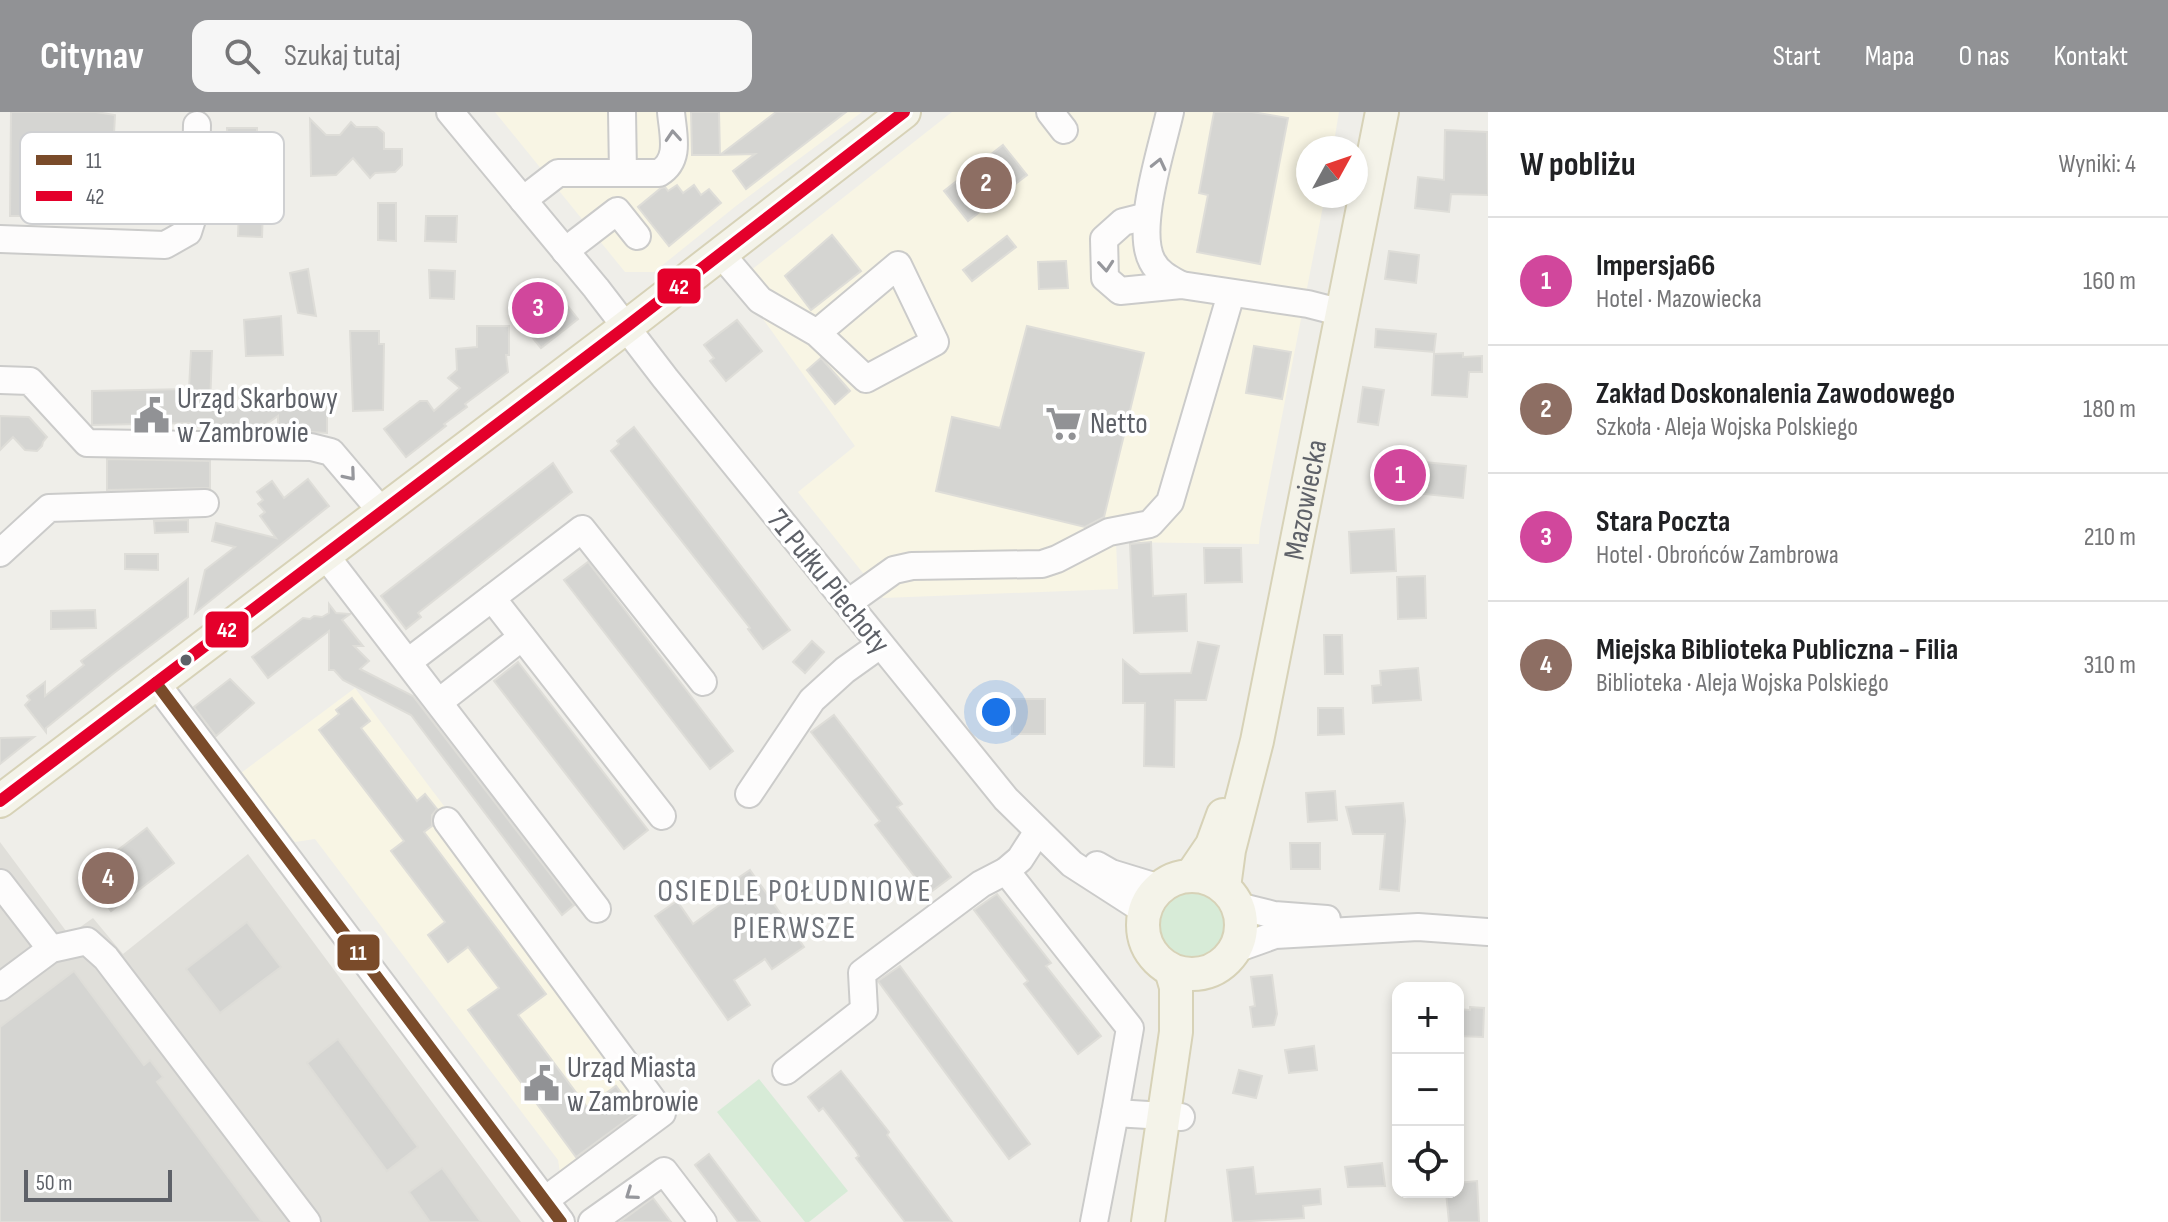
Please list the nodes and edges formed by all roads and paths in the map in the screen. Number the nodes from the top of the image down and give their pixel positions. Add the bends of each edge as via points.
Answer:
1 (450, 112) edge
2 (622, 112) edge
3 (671, 112) edge
4 (904, 112) edge
5 (1170, 112) edge
6 (1362, 112) edge
7 (1382, 112) edge
8 (197, 125) dead end
9 (197, 132) edge
10 (1357, 136) edge
11 (623, 173) junction
12 (523, 200) junction
13 (1345, 208) edge
14 (1147, 216) junction
15 (191, 224) edge
16 (637, 236) dead end
17 (0, 239) edge
18 (565, 251) junction
19 (721, 254) junction
20 (1181, 285) junction
21 (1231, 294) junction
22 (1333, 311) junction
23 (626, 327) junction
24 (817, 333) junction
25 (0, 380) edge
26 (205, 503) dead end
27 (382, 512) junction
28 (0, 553) edge
29 (325, 555) junction
30 (492, 598) junction
31 (848, 603) junction
32 (522, 637) junction
33 (880, 645) junction
34 (408, 662) junction
35 (703, 682) dead end
36 (156, 683) junction
37 (439, 702) junction
38 (749, 794) dead end
39 (0, 801) edge
40 (662, 816) dead end
41 (447, 821) dead end
42 (1038, 831) junction
43 (1006, 871) junction
44 (1191, 876) junction
45 (0, 883) edge
46 (1231, 897) junction
47 (1153, 899) junction
48 (597, 909) dead end
49 (1418, 927) junction
50 (1488, 932) edge
51 (51, 949) junction
52 (1236, 949) junction
53 (1171, 970) junction
54 (1203, 974) junction
55 (0, 987) edge
56 (786, 1071) dead end
57 (1115, 1113) junction
58 (1173, 1116) junction
59 (545, 1200) junction
60 (307, 1222) edge
61 (561, 1222) edge
62 (592, 1222) edge
63 (703, 1222) edge
64 (1094, 1222) edge
65 (1148, 1222) edge
66 (1166, 1222) edge

1 - 12 street, 71 Pułku Piechoty
2 - 11 street
11 -> 3 street via 659,173 668,167 674,157
4 - 19 main road
14 -> 5 street
6 - 10 main road
7 - 22 main road, Mazowiecka
8 - 9 street
11 - 12 street via 558,173
12 - 18 street, 71 Pułku Piechoty
13 - 22 main road, Mazowiecka
14 - 20 street via 1152,262
14 -> 20 street via 1123,222 1104,239 1105,278 1120,291
15 - 17 street via 188,232 165,245
16 - 18 street via 617,211
18 - 23 street, 71 Pułku Piechoty
19 - 23 main road
19 - 24 street via 760,300
20 - 21 street
21 - 22 street
21 - 31 street via 1170,502 1150,524 1109,532 1042,564 894,570
22 - 44 main road, Mazowiecka via 1235,776 1212,845
22 - 46 main road, Mazowiecka via 1257,741 1229,850
23 - 27 main road
23 - 31 street, 71 Pułku Piechoty
24 - 24 street via 866,379 935,342 898,265
25 -> 27 street via 30,381 87,443 311,447 331,452
26 - 28 street via 49,508
27 - 29 main road
29 - 34 street
29 - 36 main road
30 - 32 street
30 - 34 street
30 - 35 street via 582,529
31 - 33 street, 71 Pułku Piechoty
32 - 37 street
32 - 40 street
33 - 38 street via 812,700
33 - 42 street, 71 Pułku Piechoty
34 - 37 street
36 - 39 main road
36 - 59 street
37 - 48 street
41 - 59 street via 662,1113
42 - 43 street
42 - 47 street, 71 Pułku Piechoty
43 - 56 street via 862,973 864,1010
43 - 57 street via 1130,1028
44 - 46 main road via 1214,881
44 - 47 main road via 1169,881
45 - 51 street
46 - 49 street via 1274,915
46 - 52 main road via 1242,928
47 - 53 main road via 1143,921 1145,941
49 - 50 street
49 - 52 street via 1275,935
51 - 55 street
51 - 60 street via 87,941 106,958
52 - 54 main road
53 - 54 main road
53 - 58 main road via 1176,987
54 - 58 main road
57 - 58 street
57 - 64 street
58 - 65 main road
58 - 66 main road
59 - 61 street
63 -> 62 street via 664,1171

